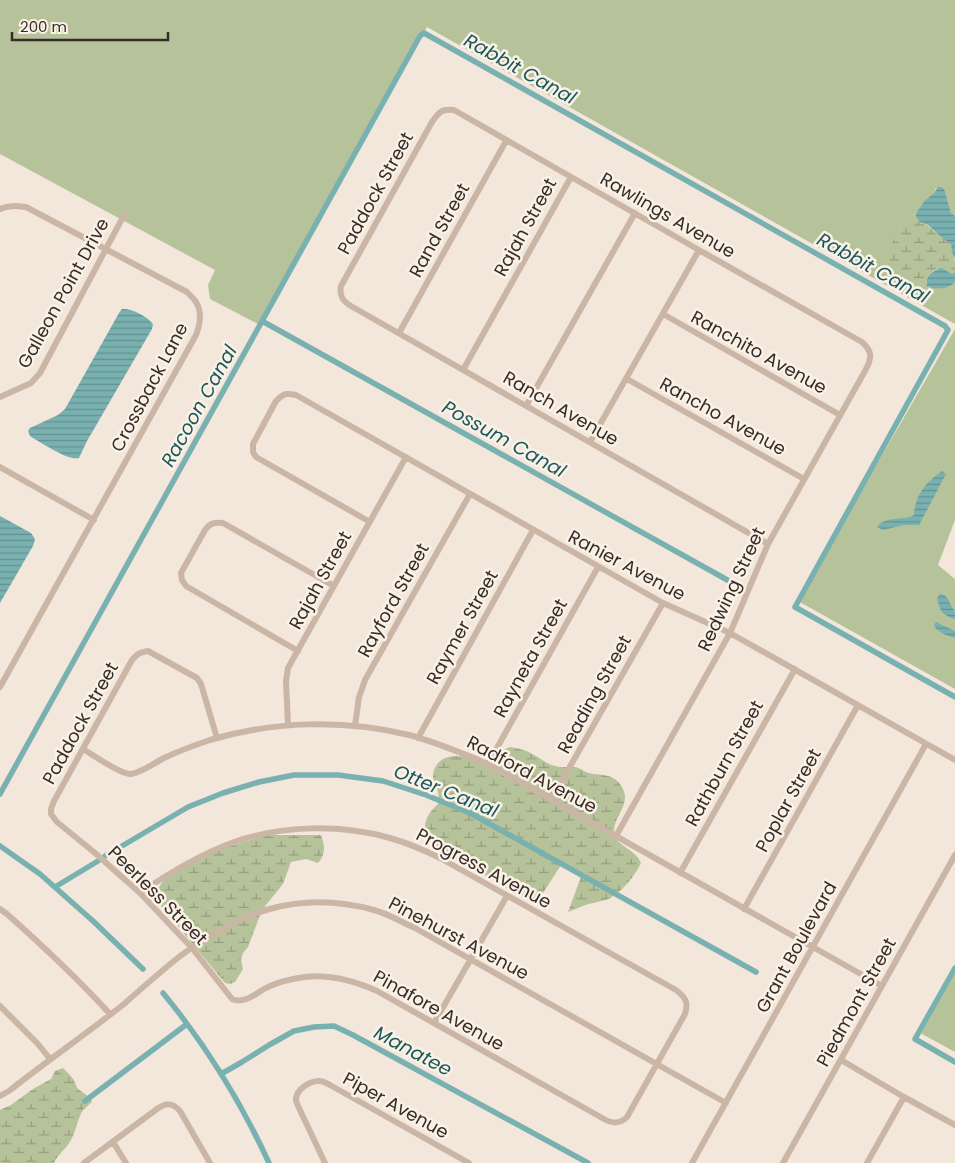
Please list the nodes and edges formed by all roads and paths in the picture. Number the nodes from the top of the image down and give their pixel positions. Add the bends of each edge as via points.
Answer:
1 (446, 109) joint
2 (506, 141) junction
3 (571, 177) junction
4 (0, 209) edge
5 (634, 214) junction
6 (124, 215) dead end
7 (106, 249) junction
8 (699, 250) junction
9 (341, 297) joint
10 (662, 314) junction
11 (399, 333) junction
12 (871, 354) joint
13 (463, 370) junction
14 (627, 379) junction
15 (0, 397) edge
16 (526, 406) junction
17 (840, 415) junction
18 (590, 442) junction
19 (406, 457) junction
20 (0, 467) edge
21 (804, 479) junction
22 (470, 494) junction
23 (94, 520) junction
24 (370, 522) junction
25 (533, 530) junction
26 (768, 544) junction
27 (598, 567) junction
28 (334, 586) junction
29 (663, 603) junction
30 (730, 633) junction
31 (298, 651) junction
32 (795, 669) junction
33 (0, 687) edge
34 (858, 706) junction
35 (288, 725) junction
36 (356, 726) junction
37 (218, 738) junction
38 (418, 738) junction
39 (926, 744) junction
40 (83, 750) junction
41 (955, 760) edge
42 (488, 764) junction
43 (551, 800) junction
44 (51, 814) joint
45 (616, 836) junction
46 (955, 855) edge
47 (680, 872) junction
48 (140, 893) junction
49 (507, 896) junction
50 (744, 908) junction
51 (0, 909) edge
52 (813, 947) junction
53 (192, 948) junction
54 (470, 960) junction
55 (882, 986) junction
56 (238, 1001) joint
57 (0, 1006) edge
58 (110, 1014) junction
59 (434, 1023) junction
60 (50, 1058) junction
61 (841, 1060) junction
62 (657, 1064) junction
63 (0, 1096) edge
64 (904, 1097) junction
65 (726, 1103) junction
66 (955, 1125) edge
67 (113, 1142) junction
68 (870, 1162) edge
69 (84, 1163) edge
70 (126, 1163) edge
71 (210, 1163) edge
72 (325, 1163) edge
73 (469, 1163) edge
74 (692, 1163) edge
75 (783, 1163) edge

1 - 2 street, Rawlings Avenue via 454,110
1 - 9 street, Paddock Street via 440,111 432,122 372,229 341,286
2 - 3 street, Rawlings Avenue
2 - 11 street, Rand Street
3 - 5 street, Rawlings Avenue
3 - 13 street, Rajah Street
4 - 7 street, Crossback Lane via 16,205 26,208
5 - 8 street, Rawlings Avenue
5 - 16 street
6 - 7 street, Galleon Point Drive
7 - 15 street, Galleon Point Drive via 40,373 31,383
7 - 23 street, Crossback Lane via 187,292 196,303 200,326
8 - 10 street
8 - 12 street, Rawlings Avenue via 862,342
9 - 11 street, Ranch Avenue
10 - 14 street
10 - 17 street, Ranchito Avenue
11 - 13 street, Ranch Avenue
12 - 17 street, Redwing Street
13 - 16 street, Ranch Avenue
14 - 18 street
14 - 21 street, Rancho Avenue
16 - 18 street, Ranch Avenue
17 - 21 street, Redwing Street
18 - 26 street, Ranch Avenue
19 - 22 street, Ranier Avenue
19 - 24 street, Rajah Street
19 - 24 street, Ranier Avenue via 296,395 286,393 276,401 253,444 256,457
20 - 23 street
21 - 26 street, Redwing Street
22 - 25 street, Ranier Avenue
22 - 36 street, Rayford Street via 365,680 359,697
23 - 33 street, Crossback Lane
24 - 28 street, Rajah Street
25 - 27 street, Ranier Avenue
25 - 38 street, Raymer Street
26 - 30 street, Redwing Street
27 - 29 street, Ranier Avenue
27 - 42 street, Rayneta Street
28 - 31 street, Rajah Street
28 - 31 street via 223,523 214,522 204,530 181,573 186,586
29 - 30 street, Ranier Avenue
29 - 43 street, Reading Street
30 - 32 street, Ranier Avenue
30 - 45 street, Redwing Street
31 - 35 street, Rajah Street via 286,674
32 - 34 street, Ranier Avenue
32 - 47 street, Rathburn Street
34 - 39 street, Ranier Avenue
34 - 50 street, Poplar Street
35 - 36 street, Radford Avenue
35 - 37 street, Radford Avenue
36 - 38 street, Radford Avenue
37 - 40 street, Radford Avenue via 130,774
37 - 40 street, Paddock Street via 197,678 143,651 132,660
38 - 42 street, Radford Avenue
39 - 41 street, Ranier Avenue
39 - 52 street, Grant Boulevard
40 - 44 street, Paddock Street via 54,801
42 - 43 street, Radford Avenue
43 - 45 street, Radford Avenue
44 - 48 street, Peerless Street
45 - 47 street, Radford Avenue
46 - 55 street, Piedmont Street
47 - 50 street, Radford Avenue
48 - 49 street, Progress Avenue via 198,858 232,843 300,829 326,829 372,834 409,845 442,859
48 - 53 street, Peerless Street
49 - 54 street
49 - 62 street, Progress Avenue via 683,996 687,1008 685,1014
50 - 52 street, Radford Avenue
51 - 58 street via 60,962
52 - 55 street, Radford Avenue
52 - 65 street, Grant Boulevard
53 - 54 street, Pinehurst Avenue via 222,928 255,913 300,903 326,903 382,913
53 - 56 street, Peerless Street via 232,999
53 - 58 street, Pinehurst Avenue
54 - 59 street
54 - 62 street, Pinehurst Avenue
55 - 61 street, Piedmont Street
56 - 59 street, Pinafore Avenue via 294,978 332,977 364,985
57 - 60 street
58 - 60 street, Pinehurst Avenue
59 - 62 street, Pinafore Avenue via 609,1122 623,1121
60 - 63 street, Pinehurst Avenue
61 - 64 street
61 - 75 street, Piedmont Street
62 - 65 street, Pinehurst Avenue
64 - 66 street
64 - 68 street
65 - 74 street, Grant Boulevard
67 - 69 street
67 - 70 street
67 - 71 street via 156,1109 170,1104 180,1111
72 - 73 street, Piper Avenue via 296,1099 301,1089 317,1081 330,1085

